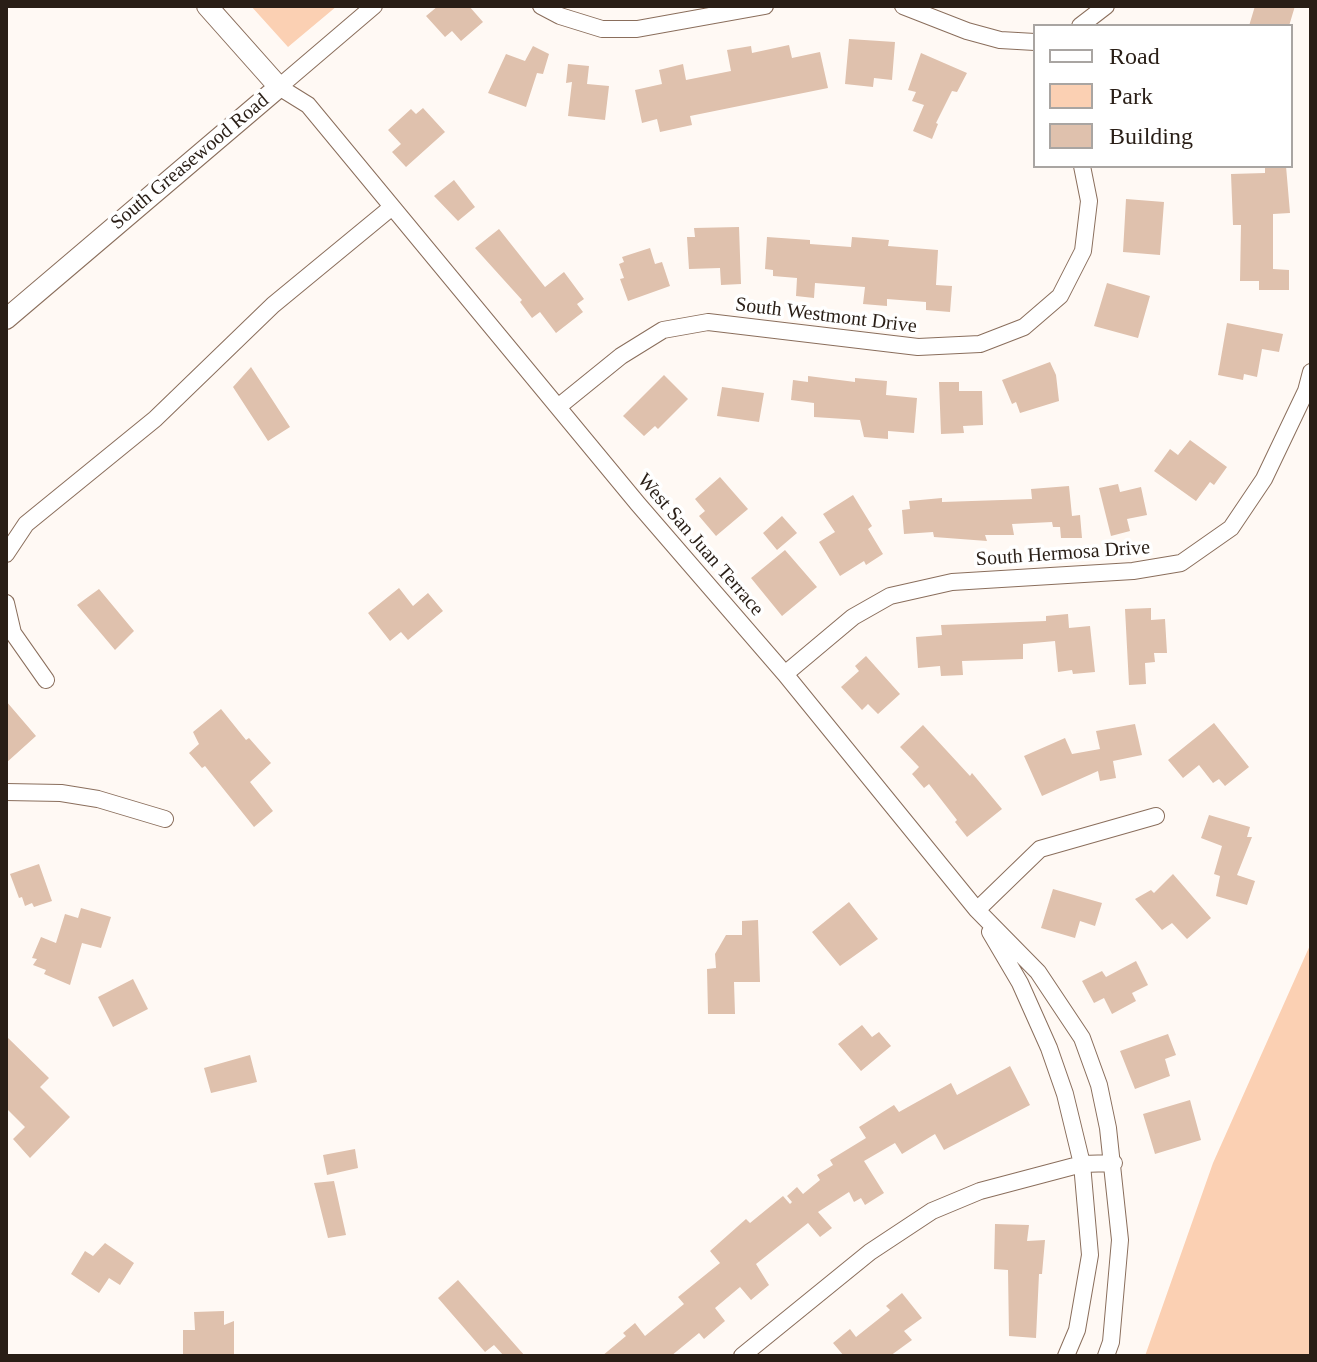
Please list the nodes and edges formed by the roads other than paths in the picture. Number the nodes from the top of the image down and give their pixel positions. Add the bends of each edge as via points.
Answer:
1 (207, 6) edge
2 (374, 6) edge
3 (541, 6) edge
4 (765, 6) edge
5 (903, 6) edge
6 (1106, 6) edge
7 (1083, 24) edge
8 (1033, 42) edge
9 (279, 87) junction
10 (1082, 168) edge
11 (392, 207) junction
12 (6, 319) edge
13 (1311, 372) edge
14 (558, 407) junction
15 (6, 554) edge
16 (6, 603) edge
17 (785, 674) junction
18 (46, 680) dead end
19 (6, 792) edge
20 (1156, 816) dead end
21 (165, 819) dead end
22 (977, 910) junction
23 (1114, 1163) junction
24 (1082, 1164) junction
25 (742, 1356) edge
26 (1066, 1356) edge
27 (1106, 1356) edge

1 - 9 street
2 - 9 street, South Greasewood Road
3 - 4 street via 602,29 637,29
5 - 8 street via 967,31
6 - 7 street
9 - 11 street, West San Juan Terrace via 308,105
9 - 12 street, South Greasewood Road
10 - 14 street, South Westmont Drive via 1089,201 1083,251 1060,296 1024,327 980,344 918,347 708,322 678,327 663,330 621,356
11 - 14 street, West San Juan Terrace
11 - 15 street via 273,305 155,419 26,524
13 - 17 street, South Hermosa Drive via 1256,491 1231,528 1181,563 1133,571 952,582 890,596 853,617
14 - 17 street, West San Juan Terrace
16 - 18 street via 13,633
17 - 22 street, West San Juan Terrace
19 - 21 street via 98,799
20 - 22 street via 1040,849
22 - 23 street, West San Juan Terrace via 1038,972 1082,1038 1099,1085
22 - 24 street, West San Juan Terrace via 1020,983 1049,1048
23 - 24 street
23 - 27 street, West San Juan Terrace via 1120,1240
24 - 25 street via 980,1191 932,1211 870,1252
24 - 26 street, West San Juan Terrace via 1090,1255 1077,1330

